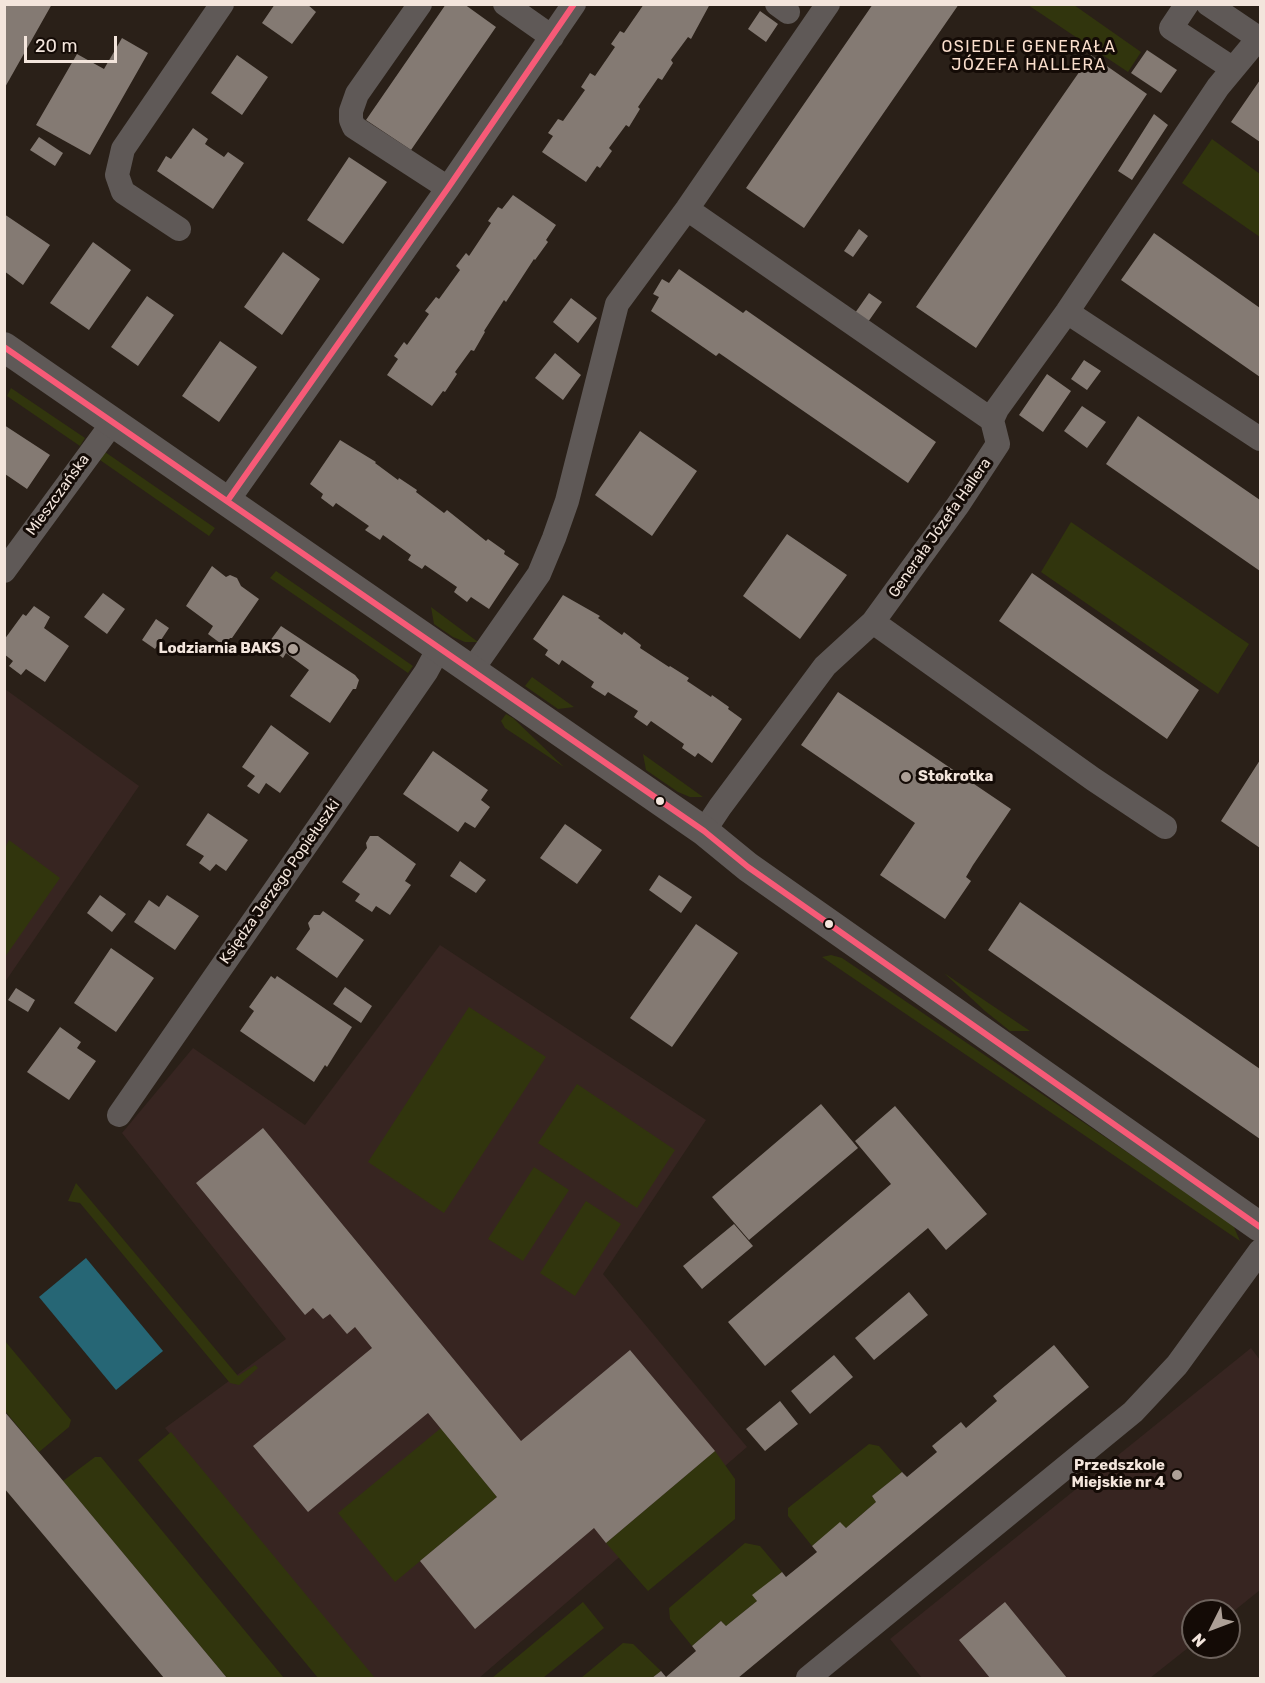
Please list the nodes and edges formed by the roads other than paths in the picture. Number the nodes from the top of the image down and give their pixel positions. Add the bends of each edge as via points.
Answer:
1 (222, 4) edge
2 (420, 4) edge
3 (505, 4) edge
4 (574, 4) edge
5 (828, 4) edge
6 (1187, 4) edge
7 (1208, 4) edge
8 (552, 37) junction
9 (1259, 39) edge
10 (1225, 77) junction
11 (448, 188) junction
12 (687, 209) junction
13 (179, 229) dead end
14 (1067, 312) junction
15 (4, 347) edge
16 (992, 420) junction
17 (114, 421) junction
18 (1260, 439) edge
19 (228, 500) junction
20 (4, 571) edge
21 (873, 622) junction
22 (440, 648) junction
23 (472, 670) junction
24 (1165, 827) dead end
25 (704, 831) junction
26 (119, 1115) dead end
27 (1260, 1227) edge
28 (1260, 1251) edge
29 (808, 1678) edge

1 - 13 street via 123,149 117,175 123,192
2 - 11 street via 357,94 351,120 354,127
3 - 8 street
4 - 8 street
5 - 12 street
6 - 10 street via 1171,28
7 - 9 street
8 - 11 street
9 - 10 street
10 - 14 street
11 - 19 street
12 - 16 street
12 - 23 street via 617,304 554,538 539,574
14 - 16 street
14 - 18 street
15 - 17 street
16 - 21 street, Generała Józefa Hallera via 998,444
17 - 19 street
17 - 20 street, Mieszczańska
19 - 22 street
21 - 24 street
21 - 25 street, Generała Józefa Hallera via 825,666
22 - 23 street
22 - 26 street, Księdza Jerzego Popiełuszki
23 - 25 street
25 - 27 street via 748,867
28 - 29 street via 1177,1365 1133,1412

